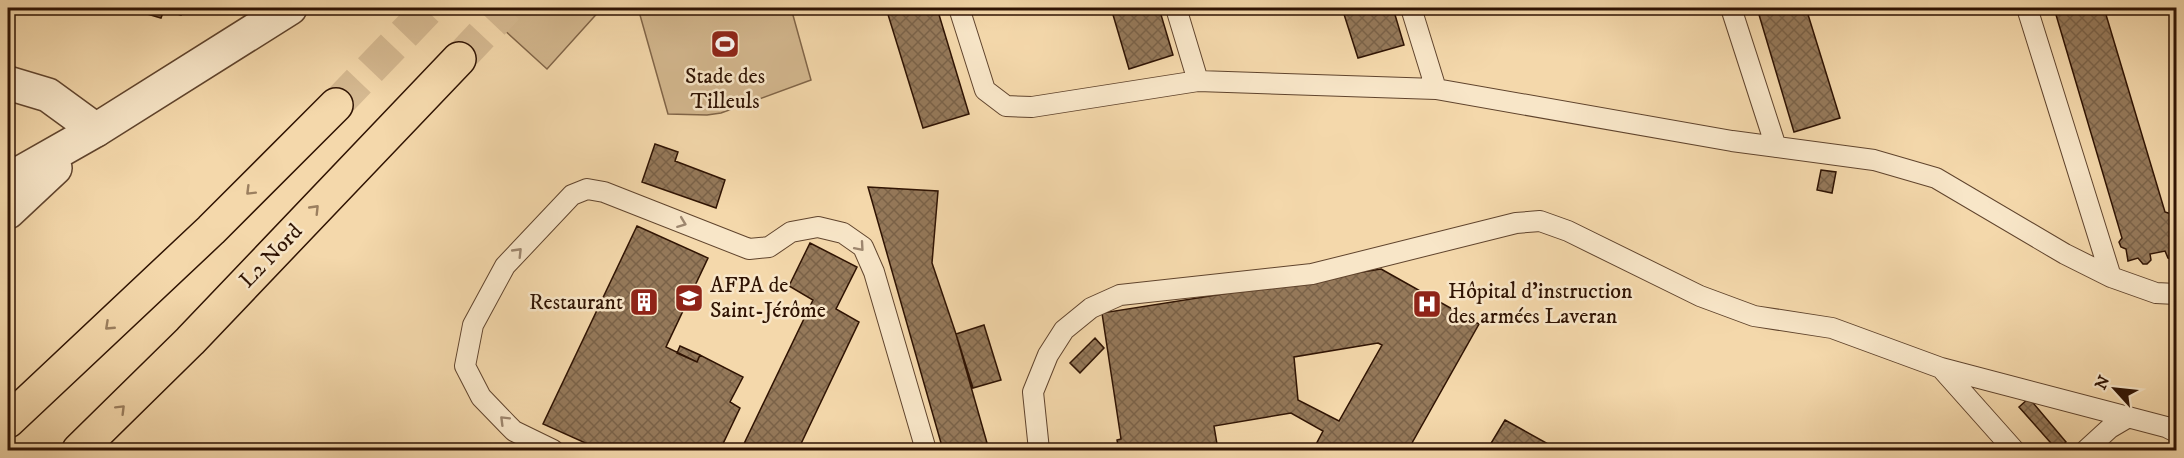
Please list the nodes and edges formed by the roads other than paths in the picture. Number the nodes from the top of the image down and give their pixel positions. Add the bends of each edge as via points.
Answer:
1 (291, 8) edge
2 (959, 8) edge
3 (1176, 8) edge
4 (1411, 8) edge
5 (1731, 8) edge
6 (2027, 8) edge
7 (459, 59) tunnel mouth
8 (1198, 81) junction
9 (8, 83) edge
10 (1436, 89) junction
11 (336, 105) tunnel mouth
12 (96, 130) junction
13 (1776, 147) junction
14 (8, 180) edge
15 (8, 212) edge
16 (2111, 277) junction
17 (2175, 292) edge
18 (1941, 368) junction
19 (2127, 418) junction
20 (8, 421) edge
21 (2176, 432) edge
22 (79, 450) edge
23 (553, 450) edge
24 (926, 450) edge
25 (1039, 450) edge
26 (2014, 450) edge
27 (2086, 450) edge

1 - 12 street
2 - 8 lane via 985,90 1006,106 1032,107
3 - 8 lane
4 - 10 lane
5 - 13 lane
6 - 16 lane
22 -> 7 highway, L2 Nord via 190,341
8 - 10 lane
9 - 12 street via 48,95
10 - 13 lane
11 -> 20 highway via 211,230
12 - 14 street
12 - 15 street
13 - 16 lane via 1874,160 1936,178
16 - 17 lane via 2157,293
18 - 19 lane
18 - 25 lane via 1832,328 1754,316 1700,296 1568,231 1540,221 1516,223 1312,274 1120,295 1091,308 1064,330 1048,355 1033,392
18 - 26 lane
19 - 21 lane
19 - 27 lane
23 -> 24 lane via 508,425 481,397 465,366 473,325 505,266 572,195 587,189 604,192 749,249 769,247 791,232 818,226 843,233 863,247 874,272

